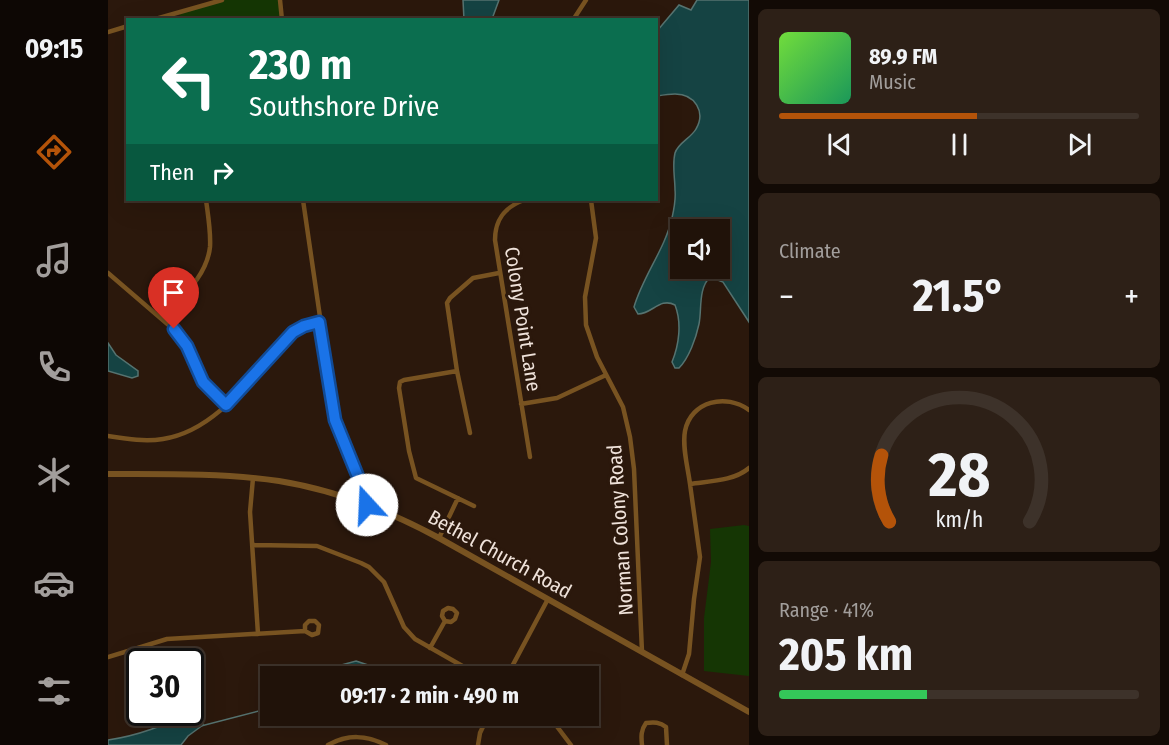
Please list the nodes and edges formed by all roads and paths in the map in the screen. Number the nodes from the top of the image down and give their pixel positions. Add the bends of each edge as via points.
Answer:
1 (222, 0) edge
2 (280, 0) edge
3 (586, 0) edge
4 (179, 12) junction
5 (159, 18) edge
6 (180, 18) edge
7 (282, 18) edge
8 (574, 18) edge
9 (126, 27) edge
10 (108, 32) edge
11 (206, 201) edge
12 (303, 201) edge
13 (522, 201) edge
14 (591, 201) edge
15 (108, 273) edge
16 (499, 273) junction
17 (163, 319) junction
18 (319, 322) junction
19 (457, 371) junction
20 (606, 375) junction
21 (521, 404) junction
22 (226, 405) junction
23 (749, 410) edge
24 (470, 433) dead end
25 (108, 436) edge
26 (530, 457) dead end
27 (749, 468) edge
28 (108, 474) edge
29 (254, 478) junction
30 (690, 484) junction
31 (458, 498) junction
32 (367, 505) junction
33 (474, 506) dead end
34 (439, 538) junction
35 (252, 545) junction
36 (548, 600) junction
37 (445, 621) dead end
38 (305, 631) dead end
39 (258, 634) junction
40 (430, 648) junction
41 (642, 652) junction
42 (108, 657) edge
43 (462, 666) edge
44 (512, 666) edge
45 (682, 675) junction
46 (749, 712) edge
47 (485, 726) edge
48 (558, 726) edge
49 (328, 745) edge
50 (386, 745) edge
51 (478, 745) edge
52 (571, 745) edge
53 (642, 745) edge
54 (667, 745) edge

1 - 4 street
2 - 7 street
3 - 8 street
4 - 5 street
4 - 6 street
9 - 10 street
11 - 17 street via 210,237 206,264
12 - 18 street
13 - 16 street, Colony Point Lane via 506,210 497,221
14 - 20 street, Norman Colony Road via 595,246 586,287 586,325
15 - 17 street
16 - 19 street via 473,278 447,303
16 - 21 street, Colony Point Lane
17 - 22 street via 183,339 203,382
18 - 22 street via 293,332
18 - 32 street via 335,420
19 - 24 street
19 - 31 street via 404,380 399,388 416,478
20 - 21 street via 557,398
20 - 41 street, Norman Colony Road via 623,407 633,454
21 - 26 street, Colony Point Lane
22 - 25 street via 208,421 176,436 142,440
23 - 30 street via 721,400 703,406 692,416 684,434
27 - 30 street via 729,478
28 - 29 street, Bethel Church Road
29 - 32 street, Bethel Church Road via 299,485
29 - 35 street
30 - 45 street via 700,557 689,654
31 - 33 street
31 - 34 street
32 - 34 street, Bethel Church Road
34 - 36 street, Bethel Church Road
35 - 39 street
35 - 40 street via 309,545 361,563 384,582 404,627
36 - 41 street, Bethel Church Road
36 - 44 street
37 - 40 street
38 - 39 street
39 - 42 street via 167,639
40 - 43 street
41 - 45 street, Bethel Church Road
45 - 46 street, Bethel Church Road
47 - 51 street
48 - 52 street
49 - 50 street via 361,737
53 - 54 street via 643,726 654,722 666,727

